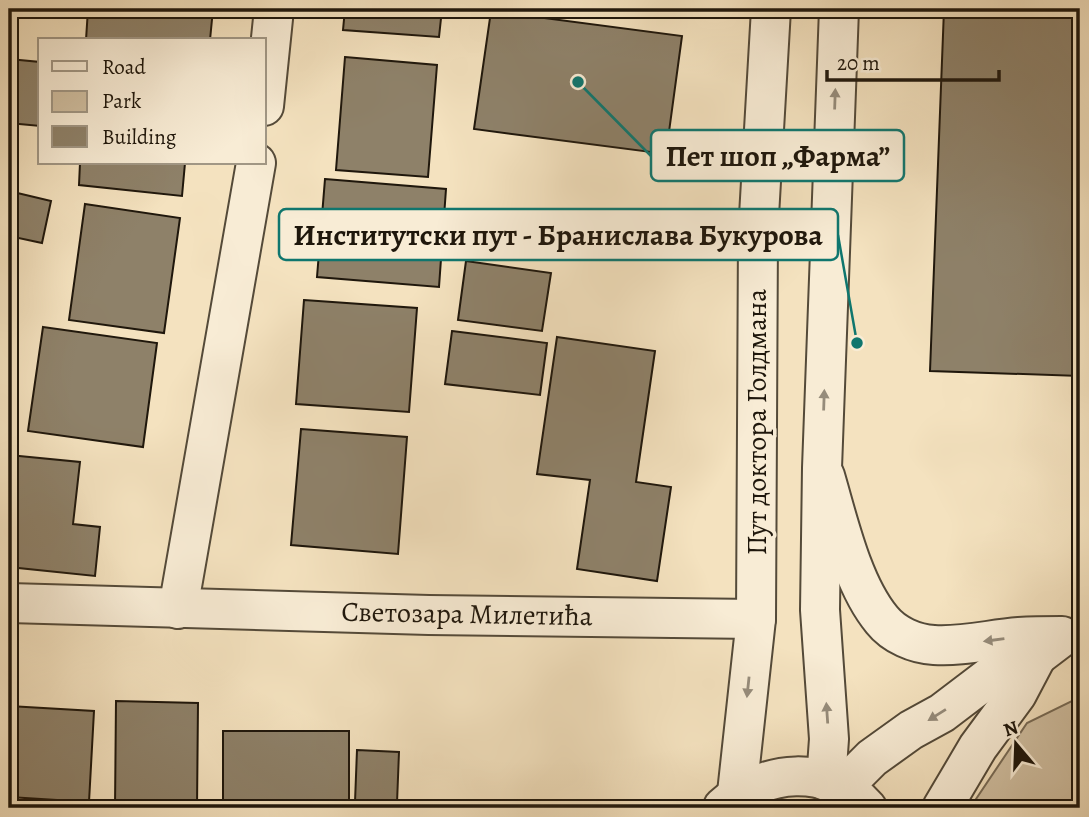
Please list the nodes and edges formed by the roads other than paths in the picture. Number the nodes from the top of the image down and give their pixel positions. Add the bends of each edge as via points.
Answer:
1 (274, 9) edge
2 (771, 9) edge
3 (839, 9) edge
4 (266, 87) edge
5 (256, 164) edge
6 (822, 468) junction
7 (9, 603) edge
8 (178, 610) junction
9 (756, 619) junction
10 (1060, 638) edge
11 (845, 792) edge
12 (729, 801) edge
13 (942, 808) edge

1 - 4 street
2 - 9 street, Пут доктора Голдмана via 758,233
6 -> 3 street
5 - 8 street
10 -> 6 street via 934,645 898,634 882,621 860,582
11 -> 6 street via 829,740 820,610
7 - 8 street, Светозара Милетића
8 - 9 street, Светозара Милетића
9 -> 12 street, Пут доктора Голдмана
10 -> 11 street via 911,730 872,758
10 - 13 street via 978,747
11 - 12 street via 796,775 765,780

